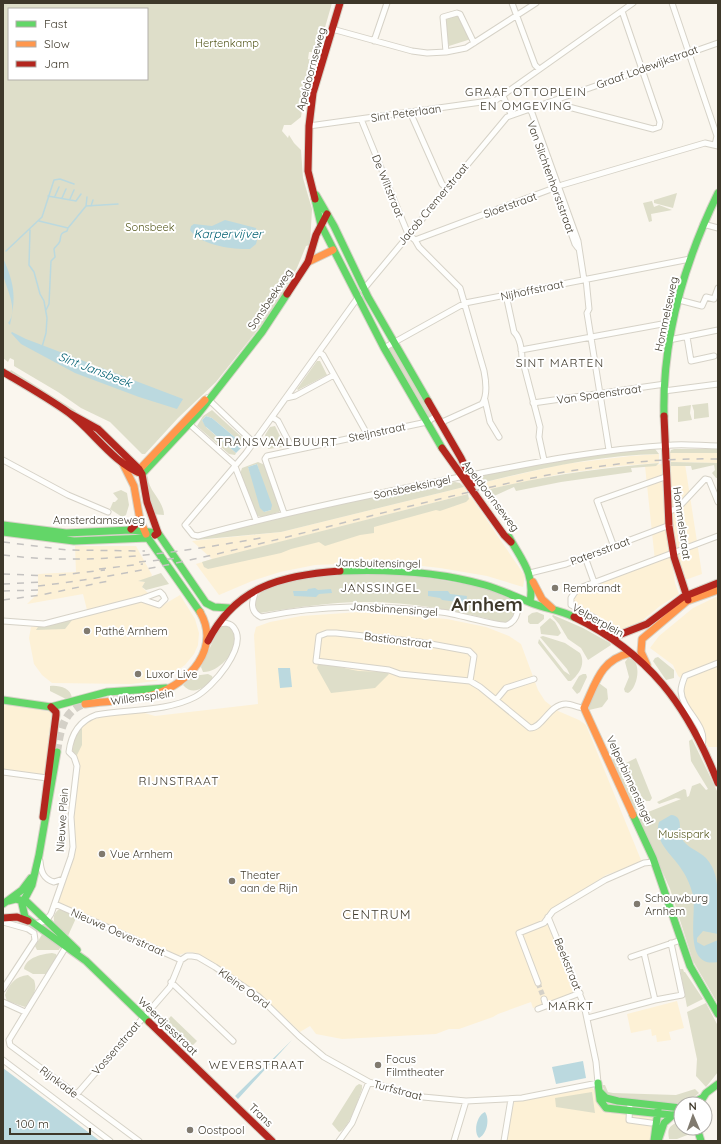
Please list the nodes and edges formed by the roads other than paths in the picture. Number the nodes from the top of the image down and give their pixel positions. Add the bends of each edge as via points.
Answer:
1 (340, 3) edge
2 (386, 3) edge
3 (512, 3) edge
4 (536, 3) edge
5 (633, 3) edge
6 (672, 3) edge
7 (622, 11) junction
8 (518, 15) junction
9 (332, 29) junction
10 (374, 41) junction
11 (718, 42) edge
12 (474, 43) junction
13 (446, 52) junction
14 (689, 52) junction
15 (539, 69) junction
16 (643, 69) junction
17 (503, 96) junction
18 (554, 100) junction
19 (529, 108) junction
20 (410, 112) junction
21 (511, 114) junction
22 (361, 120) junction
23 (308, 126) junction
24 (717, 146) edge
25 (556, 187) junction
26 (446, 188) junction
27 (312, 189) junction
28 (718, 193) edge
29 (327, 214) junction
30 (703, 224) junction
31 (322, 225) junction
32 (718, 227) edge
33 (408, 234) junction
34 (415, 240) junction
35 (333, 250) junction
36 (690, 259) junction
37 (308, 262) junction
38 (585, 279) junction
39 (364, 288) junction
40 (718, 288) edge
41 (506, 295) junction
42 (358, 298) junction
43 (679, 300) junction
44 (465, 303) junction
45 (673, 322) junction
46 (718, 330) edge
47 (591, 337) junction
48 (687, 337) junction
49 (669, 340) junction
50 (394, 342) junction
51 (384, 348) junction
52 (522, 350) junction
53 (318, 352) junction
54 (714, 356) dead end
55 (4, 374) edge
56 (334, 375) junction
57 (718, 384) edge
58 (665, 388) junction
59 (600, 394) junction
60 (286, 398) junction
61 (208, 400) junction
62 (485, 400) junction
63 (533, 403) junction
64 (69, 413) junction
65 (436, 416) junction
66 (272, 417) junction
67 (187, 422) junction
68 (427, 422) junction
69 (440, 423) junction
70 (367, 434) junction
71 (499, 437) dead end
72 (254, 443) junction
73 (665, 446) junction
74 (718, 446) edge
75 (293, 450) junction
76 (609, 450) junction
77 (3, 460) edge
78 (544, 460) junction
79 (147, 461) junction
80 (122, 462) junction
81 (133, 462) junction
82 (235, 467) junction
83 (138, 472) junction
84 (465, 476) junction
85 (664, 477) junction
86 (134, 486) junction
87 (718, 500) edge
88 (668, 511) junction
89 (108, 512) dead end
90 (284, 513) junction
91 (140, 520) junction
92 (256, 520) junction
93 (3, 525) edge
94 (185, 525) joint
95 (670, 525) junction
96 (131, 530) junction
97 (144, 530) junction
98 (3, 532) edge
99 (158, 533) junction
100 (718, 536) edge
101 (148, 538) junction
102 (614, 547) junction
103 (673, 552) junction
104 (585, 557) junction
105 (530, 575) junction
106 (594, 582) junction
107 (718, 583) edge
108 (257, 590) junction
109 (718, 590) edge
110 (516, 596) junction
111 (687, 598) junction
112 (141, 599) dead end
113 (530, 602) junction
114 (553, 608) junction
115 (225, 609) junction
116 (3, 621) edge
117 (215, 625) junction
118 (604, 634) junction
119 (611, 638) junction
120 (208, 641) junction
121 (630, 653) junction
122 (718, 663) edge
123 (647, 666) junction
124 (534, 679) dead end
125 (470, 681) junction
126 (173, 686) junction
127 (3, 700) edge
128 (496, 700) junction
129 (85, 704) tunnel mouth
130 (584, 708) junction
131 (54, 710) junction
132 (83, 722) joint
133 (702, 746) junction
134 (57, 752) tunnel mouth
135 (3, 772) edge
136 (47, 778) junction
137 (718, 783) edge
138 (45, 827) junction
139 (39, 855) junction
140 (653, 862) junction
141 (34, 875) junction
142 (64, 878) junction
143 (23, 900) junction
144 (6, 902) edge
145 (56, 904) junction
146 (548, 917) junction
147 (3, 918) edge
148 (47, 920) junction
149 (3, 922) edge
150 (31, 922) junction
151 (681, 940) junction
152 (671, 943) junction
153 (66, 946) junction
154 (644, 953) junction
155 (631, 957) dead end
156 (182, 960) junction
157 (171, 982) junction
158 (538, 983) tunnel mouth
159 (3, 989) edge
160 (580, 993) junction
161 (655, 1000) junction
162 (3, 1002) edge
163 (538, 1009) dead end
164 (25, 1012) junction
165 (718, 1014) edge
166 (143, 1017) junction
167 (588, 1018) junction
168 (299, 1036) joint
169 (233, 1041) dead end
170 (3, 1060) edge
171 (369, 1082) junction
172 (598, 1083) junction
173 (718, 1084) edge
174 (600, 1092) junction
175 (76, 1095) junction
176 (706, 1096) edge
177 (511, 1099) junction
178 (466, 1101) junction
179 (630, 1103) junction
180 (234, 1106) joint
181 (655, 1106) junction
182 (673, 1107) edge
183 (630, 1112) junction
184 (659, 1113) junction
185 (673, 1115) joint
186 (651, 1123) dead end
187 (110, 1141) edge
188 (139, 1141) edge
189 (272, 1141) edge
190 (339, 1141) edge
191 (454, 1141) edge
192 (504, 1141) edge
193 (654, 1141) edge
194 (658, 1141) edge

1 - 9 main road, Apeldoornseweg
2 - 10 street
3 - 8 street
4 - 8 street
5 - 7 street
6 - 14 street
7 - 15 street
7 - 16 street
8 - 12 street
8 - 15 street
9 - 10 street
9 - 23 main road, Apeldoornseweg via 314,93
10 - 13 street via 412,51
11 - 14 street, Graaf Lodewijkstraat
12 - 13 street via 466,48
12 - 13 street via 460,14 457,13 443,18
14 - 16 street, Graaf Lodewijkstraat
14 - 24 street via 717,136
15 - 17 street
16 - 18 street, Graaf Lodewijkstraat
16 - 18 street via 660,122 658,128 653,129 561,105
17 - 20 street, Sint Peterlaan via 496,100
17 - 21 street
18 - 19 street, Graaf Lodewijkstraat
19 - 21 street, Graaf Lodewijkstraat
19 - 25 street, Van Slichtenhorststraat
20 - 22 street, Sint Peterlaan
20 - 26 street
21 - 26 street, Jacob Cremerstraat via 503,119
22 - 23 street, Sint Peterlaan
22 - 33 street, De Wiltstraat
23 - 27 main road, Apeldoornseweg via 307,162
24 - 25 street, Sloetstraat via 705,143
25 - 34 street, Sloetstraat
25 - 38 street, Van Slichtenhorststraat via 575,244 579,249
26 - 33 street, Jacob Cremerstraat
27 - 29 main road, Apeldoornseweg
27 - 31 main road, Apeldoornseweg
28 - 30 main road, Hommelseweg
29 - 31 main road, Sonsbeekweg
29 - 39 main road, Apeldoornseweg
30 - 32 street
30 - 36 main road, Hommelseweg
31 - 35 main road, Apeldoornseweg
31 - 37 main road, Sonsbeekweg
33 - 34 street, De Wiltstraat
33 - 39 street, Jacob Cremerstraat
34 - 44 street, De Wiltstraat via 419,248 460,288
35 - 37 main road
35 - 42 main road, Apeldoornseweg
36 - 38 street, Nijhoffstraat
36 - 43 main road, Hommelseweg
37 - 61 main road, Sonsbeekweg via 270,320
38 - 41 street, Nijhoffstraat
38 - 47 street, Van Slichtenhorststraat
39 - 42 street, Jacob Cremerstraat
39 - 50 main road, Apeldoornseweg
40 - 43 street via 714,299 706,296 702,306
41 - 44 street, Nijhoffstraat
41 - 52 street via 514,332
42 - 51 main road, Apeldoornseweg
42 - 53 street, Jacob Cremerstraat
43 - 45 main road, Hommelseweg
44 - 50 street, Nijhoffstraat
44 - 62 street via 484,371
45 - 47 street
45 - 49 main road, Hommelseweg
46 - 48 street
47 - 52 street
47 - 59 street, Van Slichtenhorststraat
48 - 49 street
48 - 54 street via 691,361
49 - 58 main road, Hommelseweg
50 - 51 street, Nijhoffstraat
50 - 65 main road, Apeldoornseweg
51 - 68 main road, Apeldoornseweg
52 - 63 street
53 - 56 street via 323,355
53 - 60 street, Jacob Cremerstraat
55 - 64 main road
56 - 60 street via 295,396
56 - 70 street
57 - 58 street, Van Spaenstraat
58 - 59 street, Van Spaenstraat
58 - 73 main road, Hommelseweg
59 - 63 street, Van Spaenstraat
59 - 76 street, Van Slichtenhorststraat
60 - 66 street, Jacob Cremerstraat
61 - 67 main road, Sonsbeekweg
61 - 72 street
62 - 69 street via 482,404
62 - 71 street via 490,422
63 - 78 street via 540,427 539,437
64 - 80 main road
64 - 81 main road via 93,424
65 - 68 street, Steijnstraat
65 - 69 main road, Apeldoornseweg
66 - 72 street, Jacob Cremerstraat
66 - 75 street via 278,421
67 - 79 main road, Sonsbeekweg
67 - 82 street
67 - 83 main road, Sonsbeekweg
68 - 70 street, Steijnstraat
68 - 84 main road, Apeldoornseweg
69 - 84 main road, Apeldoornseweg via 461,458
70 - 75 street, Steijnstraat
72 - 82 street, Jacob Cremerstraat
73 - 74 street, Sonsbeeksingel
73 - 76 street, Sonsbeeksingel
73 - 85 main road, Hommelstraat
75 - 90 street, Steijnstraat via 269,455 265,459
76 - 78 street, Sonsbeeksingel
77 - 89 street via 68,495
78 - 84 street, Sonsbeeksingel
79 - 81 main road
79 - 83 main road, Sonsbeekweg
80 - 83 main road
80 - 86 main road
81 - 83 main road
82 - 92 street
82 - 94 street, Jacob Cremerstraat
83 - 86 main road
83 - 99 main road
84 - 90 street, Sonsbeeksingel
84 - 105 main road, Apeldoornseweg via 500,521 526,563
85 - 88 main road, Hommelstraat
85 - 102 street via 597,501
86 - 91 main road, Willemsplein
87 - 88 street via 709,480 705,479 676,509
88 - 95 main road, Hommelstraat
90 - 92 street, Sonsbeeksingel
91 - 96 main road
91 - 97 main road, Willemsplein
92 - 94 street, Sonsbeeksingel via 198,536 193,535
93 - 96 main road, Amsterdamseweg via 71,533
95 - 102 street, Patersstraat
95 - 103 main road, Hommelstraat
96 - 97 main road, Amsterdamseweg
97 - 99 main road, Amsterdamseweg
97 - 101 main road, Willemsplein
98 - 101 main road, Amsterdamseweg via 80,541
99 - 101 main road, Amsterdamseweg
99 - 115 main road via 206,603
100 - 103 street
101 - 120 main road, Willemsplein via 200,610 206,623
102 - 104 street, Patersstraat
103 - 106 street
103 - 111 main road, Hommelstraat
104 - 105 street, Patersstraat
104 - 106 street
105 - 113 main road via 533,590
105 - 114 main road, Apeldoornseweg via 542,599
106 - 118 street via 574,593 571,605 595,618
107 - 111 main road
108 - 110 main road, Jansbuitensingel via 276,581 310,574 379,572 423,574 466,581 493,587
108 - 110 street, Jansbinnensingel via 252,599 252,606 261,617 340,606 379,606 462,615 501,626 511,623 517,614
108 - 115 main road, Jansbuitensingel
109 - 111 main road
110 - 113 main road, Jansbuitensingel
111 - 119 main road via 669,606 647,624
111 - 123 main road via 642,639 641,652
112 - 116 street via 52,622 31,624
113 - 114 main road, Velperplein
114 - 118 main road, Velperplein
115 - 117 main road, Willemsplein
117 - 120 main road, Willemsplein
117 - 132 street, Willemsplein via 231,625 238,636 238,643 216,679 204,690 183,702 96,715
118 - 119 main road, Velperplein
119 - 121 main road, Velperplein
120 - 126 main road, Willemsplein via 202,658
121 - 123 main road, Velperplein
121 - 130 main road, Velperplein via 621,655 604,667
122 - 133 street via 685,676 681,687 682,695 703,734
123 - 133 main road, Velperplein via 673,698
124 - 128 street via 506,688
125 - 125 street, Bastionstraat via 400,674 389,670 316,661 319,636 327,633 420,642 469,651 474,656
125 - 128 street
126 - 129 main road, Willemsplein via 151,695
126 - 131 main road, Willemsplein via 107,692 65,703
127 - 131 main road
128 - 130 street via 530,728 536,726 554,708 567,704
130 - 140 main road, Velperbinnensingel
131 - 136 main road, Nieuwe Plein
132 - 142 street, Nieuwe Plein via 74,735 69,752 76,760 77,771 71,817 72,852
133 - 137 main road, Velperplein
134 - 138 main road, Nieuwe Plein
135 - 136 street
136 - 138 main road, Nieuwe Plein via 44,799
138 - 139 main road, Nieuwe Plein
139 - 141 main road, Nieuwe Plein
139 - 142 street via 46,878 54,882
140 - 146 street via 644,863 605,880 553,911
140 - 151 main road, Velperbinnensingel via 665,888
141 - 143 main road, Nieuwe Plein via 32,885
141 - 144 main road, Nieuwe Plein via 22,890
142 - 145 street, Nieuwe Plein
143 - 144 main road
143 - 148 main road, Weerdjesstraat
143 - 150 main road via 22,909
145 - 148 street, Nieuwe Plein
145 - 156 street, Nieuwe Oeverstraat
146 - 158 street via 544,923 519,933
146 - 160 street, Beekstraat
147 - 150 main road via 17,917
148 - 150 street
148 - 153 main road, Weerdjesstraat
149 - 159 street via 28,929 34,933 35,940
150 - 153 main road, Weerdjesstraat
151 - 152 street
151 - 165 main road, Velperbinnensingel via 690,966
152 - 154 street
152 - 161 street via 682,995
153 - 164 street
153 - 166 main road, Weerdjesstraat
154 - 155 street
154 - 161 street
156 - 157 street, Vossenstraat
156 - 168 street, Kleine Oord via 192,956 215,967 259,997
157 - 166 street, Vossenstraat via 170,987
157 - 169 street
160 - 163 street via 545,1002
160 - 167 street, Beekstraat
161 - 167 street
162 - 164 street
164 - 175 street, Rijnkade via 9,1040 10,1045
166 - 175 street, Vossenstraat
166 - 180 main road, Weerdjesstraat
167 - 172 street, Beekstraat
168 - 171 street, Turfstraat via 338,1066
170 - 187 street, Rijnkade
171 - 178 street, Turfstraat via 423,1097
171 - 190 street via 352,1123
172 - 174 main road
172 - 177 street, Turfstraat
173 - 176 main road
174 - 179 main road via 606,1098
174 - 183 main road via 600,1100 606,1108
175 - 188 street, Rijnkade
177 - 178 street, Turfstraat
177 - 192 street
178 - 191 street
179 - 181 main road
179 - 183 street
180 - 189 main road, Trans
181 - 182 main road
181 - 184 main road
183 - 184 main road
183 - 186 street via 629,1120
184 - 185 main road
184 - 193 main road
185 - 194 main road via 664,1123

